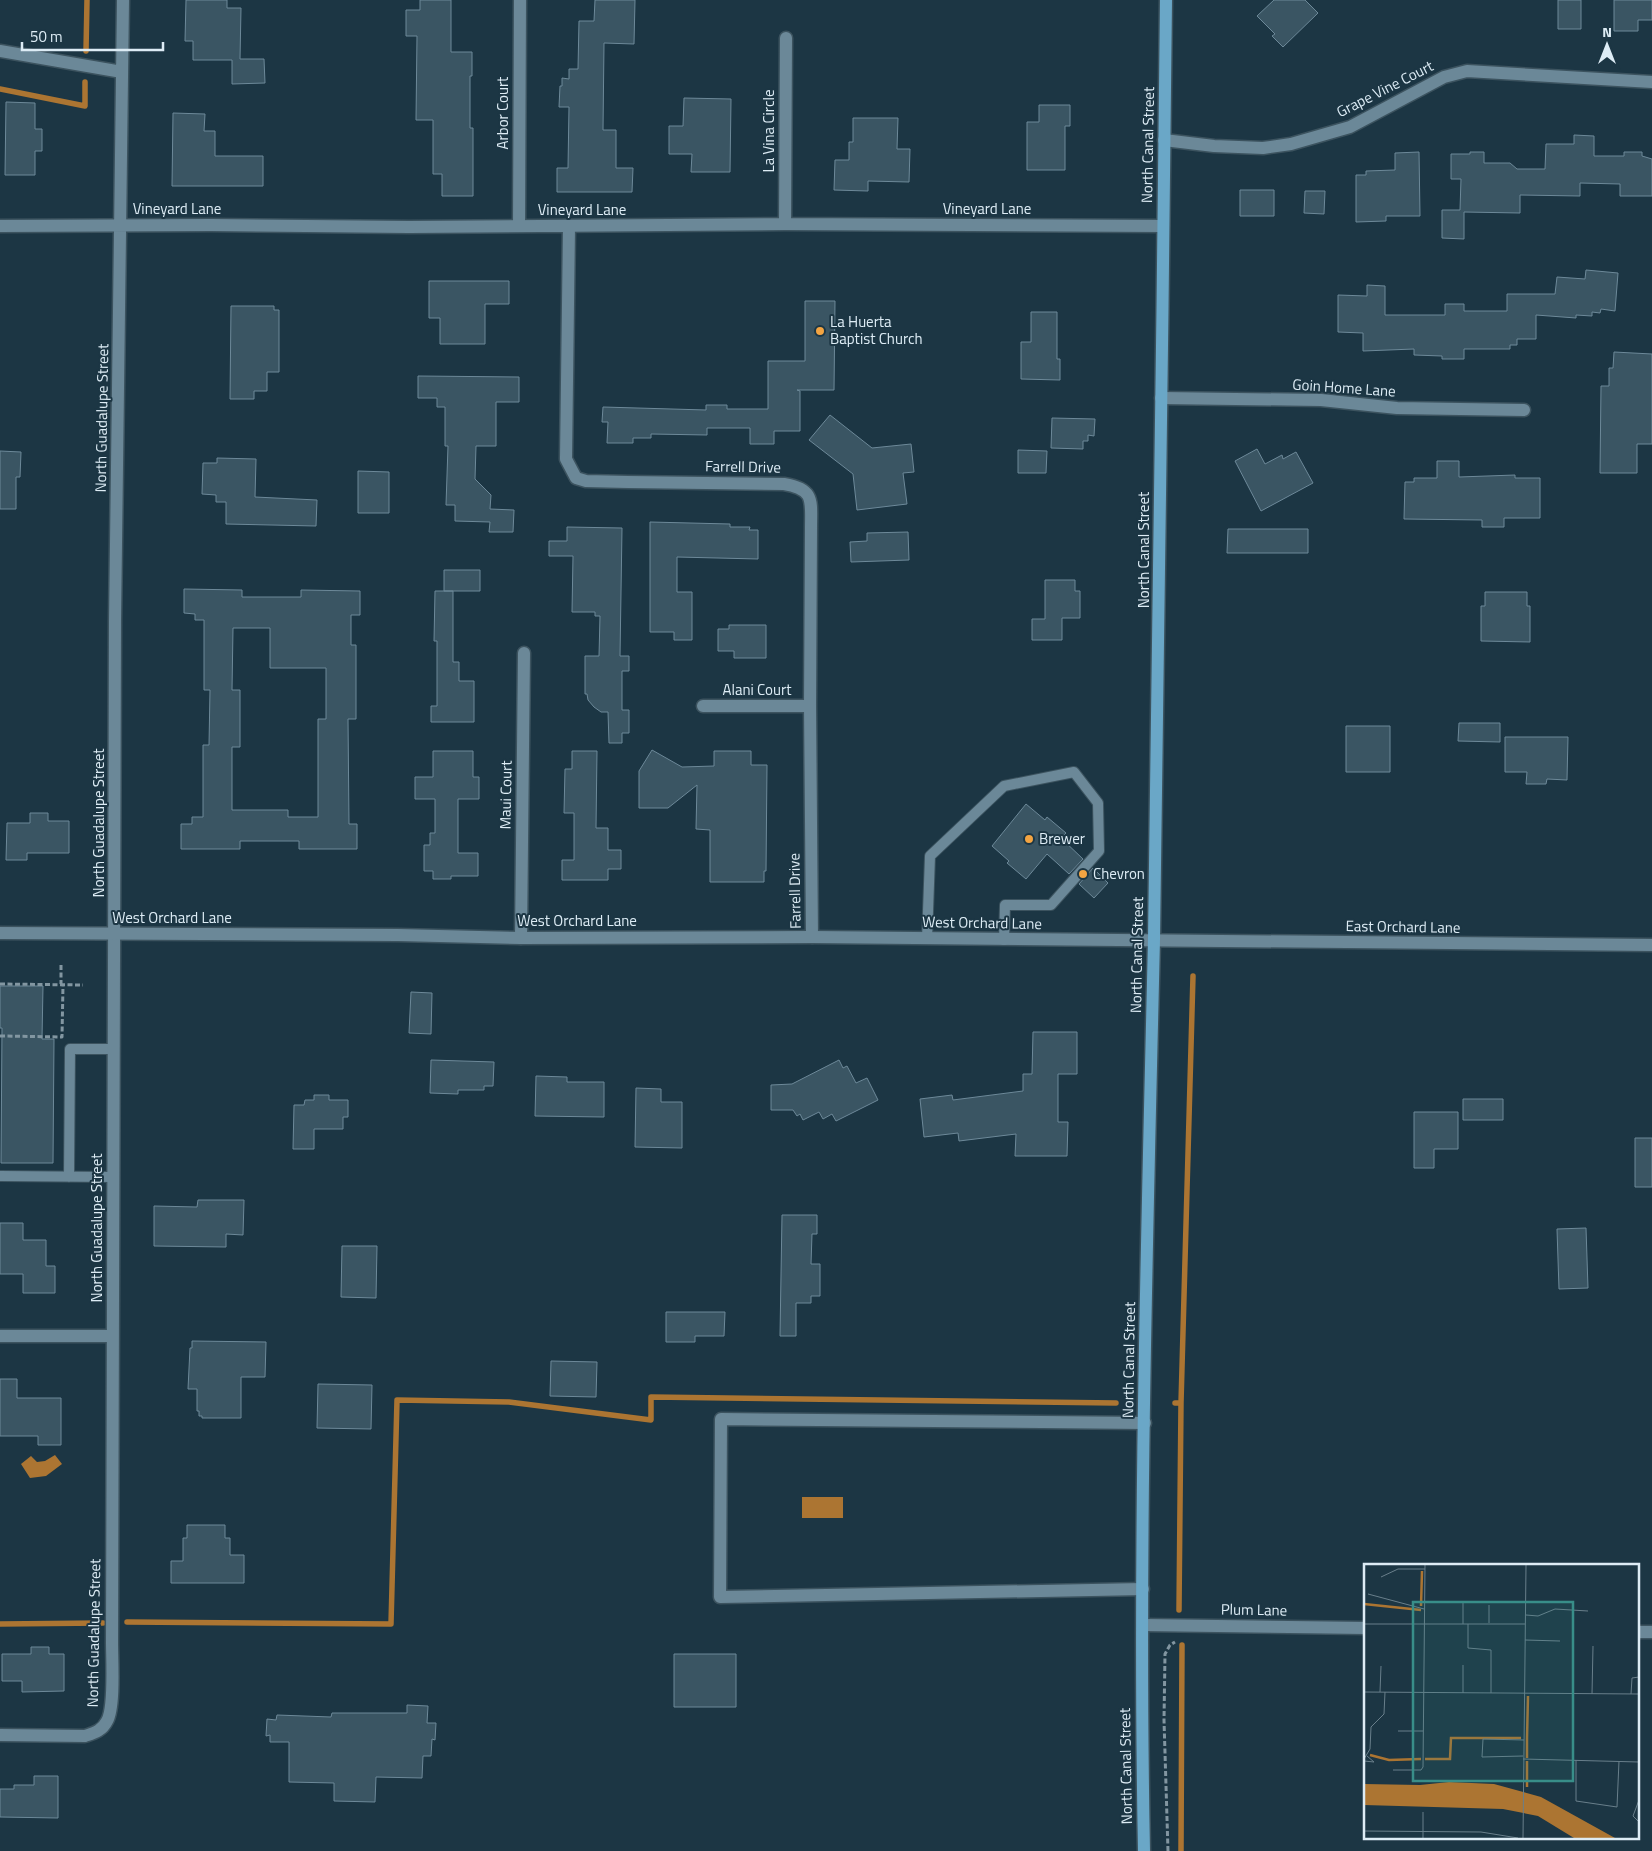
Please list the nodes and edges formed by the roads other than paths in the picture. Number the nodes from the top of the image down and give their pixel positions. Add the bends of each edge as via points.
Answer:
1 (123, 0) edge
2 (520, 0) edge
3 (1166, 0) edge
4 (786, 38) dead end
5 (0, 51) edge
6 (122, 72) junction
7 (1652, 82) edge
8 (1164, 140) junction
9 (785, 224) junction
10 (120, 225) junction
11 (0, 226) edge
12 (519, 226) junction
13 (1163, 226) junction
14 (569, 227) junction
15 (1161, 398) junction
16 (1524, 410) dead end
17 (524, 653) dead end
18 (703, 706) dead end
19 (810, 706) junction
20 (0, 933) edge
21 (115, 934) junction
22 (812, 937) junction
23 (521, 938) junction
24 (927, 939) junction
25 (1004, 940) junction
26 (1154, 940) junction
27 (1652, 945) edge
28 (114, 1049) junction
29 (0, 1176) edge
30 (69, 1177) junction
31 (113, 1177) junction
32 (0, 1336) edge
33 (112, 1336) junction
34 (1145, 1423) junction
35 (1143, 1588) junction
36 (1143, 1625) junction
37 (1364, 1628) edge
38 (0, 1735) edge
39 (1144, 1851) edge

1 - 6 street, North Guadalupe Street
2 - 12 street, Arbor Court
3 - 8 main road, North Canal Street
4 - 9 street, La Vina Circle
5 - 6 street
6 - 10 street, North Guadalupe Street
7 - 8 street, Grape Vine Court via 1467,71 1444,77 1350,127 1291,144 1263,148
8 - 13 main road, North Canal Street
9 - 13 street, Vineyard Lane
9 - 14 street, Vineyard Lane
10 - 11 street, Vineyard Lane
10 - 12 street, Vineyard Lane
10 - 21 street, North Guadalupe Street
12 - 14 street, Vineyard Lane
13 - 15 main road, North Canal Street
14 - 19 street, Farrell Drive via 566,459 572,473 586,481 749,482 804,489 811,504
15 - 16 street, Goin Home Lane via 1321,400 1396,408
15 - 26 main road, North Canal Street
17 - 23 street, Maui Court
18 - 19 street, Alani Court
19 - 22 street, Farrell Drive
20 - 21 street, West Orchard Lane
21 - 23 street, West Orchard Lane
21 - 28 street, North Guadalupe Street
22 - 23 street, West Orchard Lane
22 - 24 street, West Orchard Lane
24 - 25 street, West Orchard Lane
24 - 25 lane via 930,856 1004,786 1074,772 1098,803 1099,851 1052,905 1005,905
25 - 26 street, West Orchard Lane
26 - 27 street, East Orchard Lane
26 - 34 main road, North Canal Street
28 - 30 lane via 70,1049
28 - 31 street, North Guadalupe Street
29 - 30 lane
30 - 31 lane
31 - 33 street, North Guadalupe Street
32 - 33 street
33 - 38 street, North Guadalupe Street via 111,1708 107,1721 98,1732 85,1736
34 - 35 main road, North Canal Street
34 - 35 street via 721,1418 720,1597
35 - 36 main road, North Canal Street
36 - 37 street, Plum Lane
36 - 39 main road, North Canal Street

